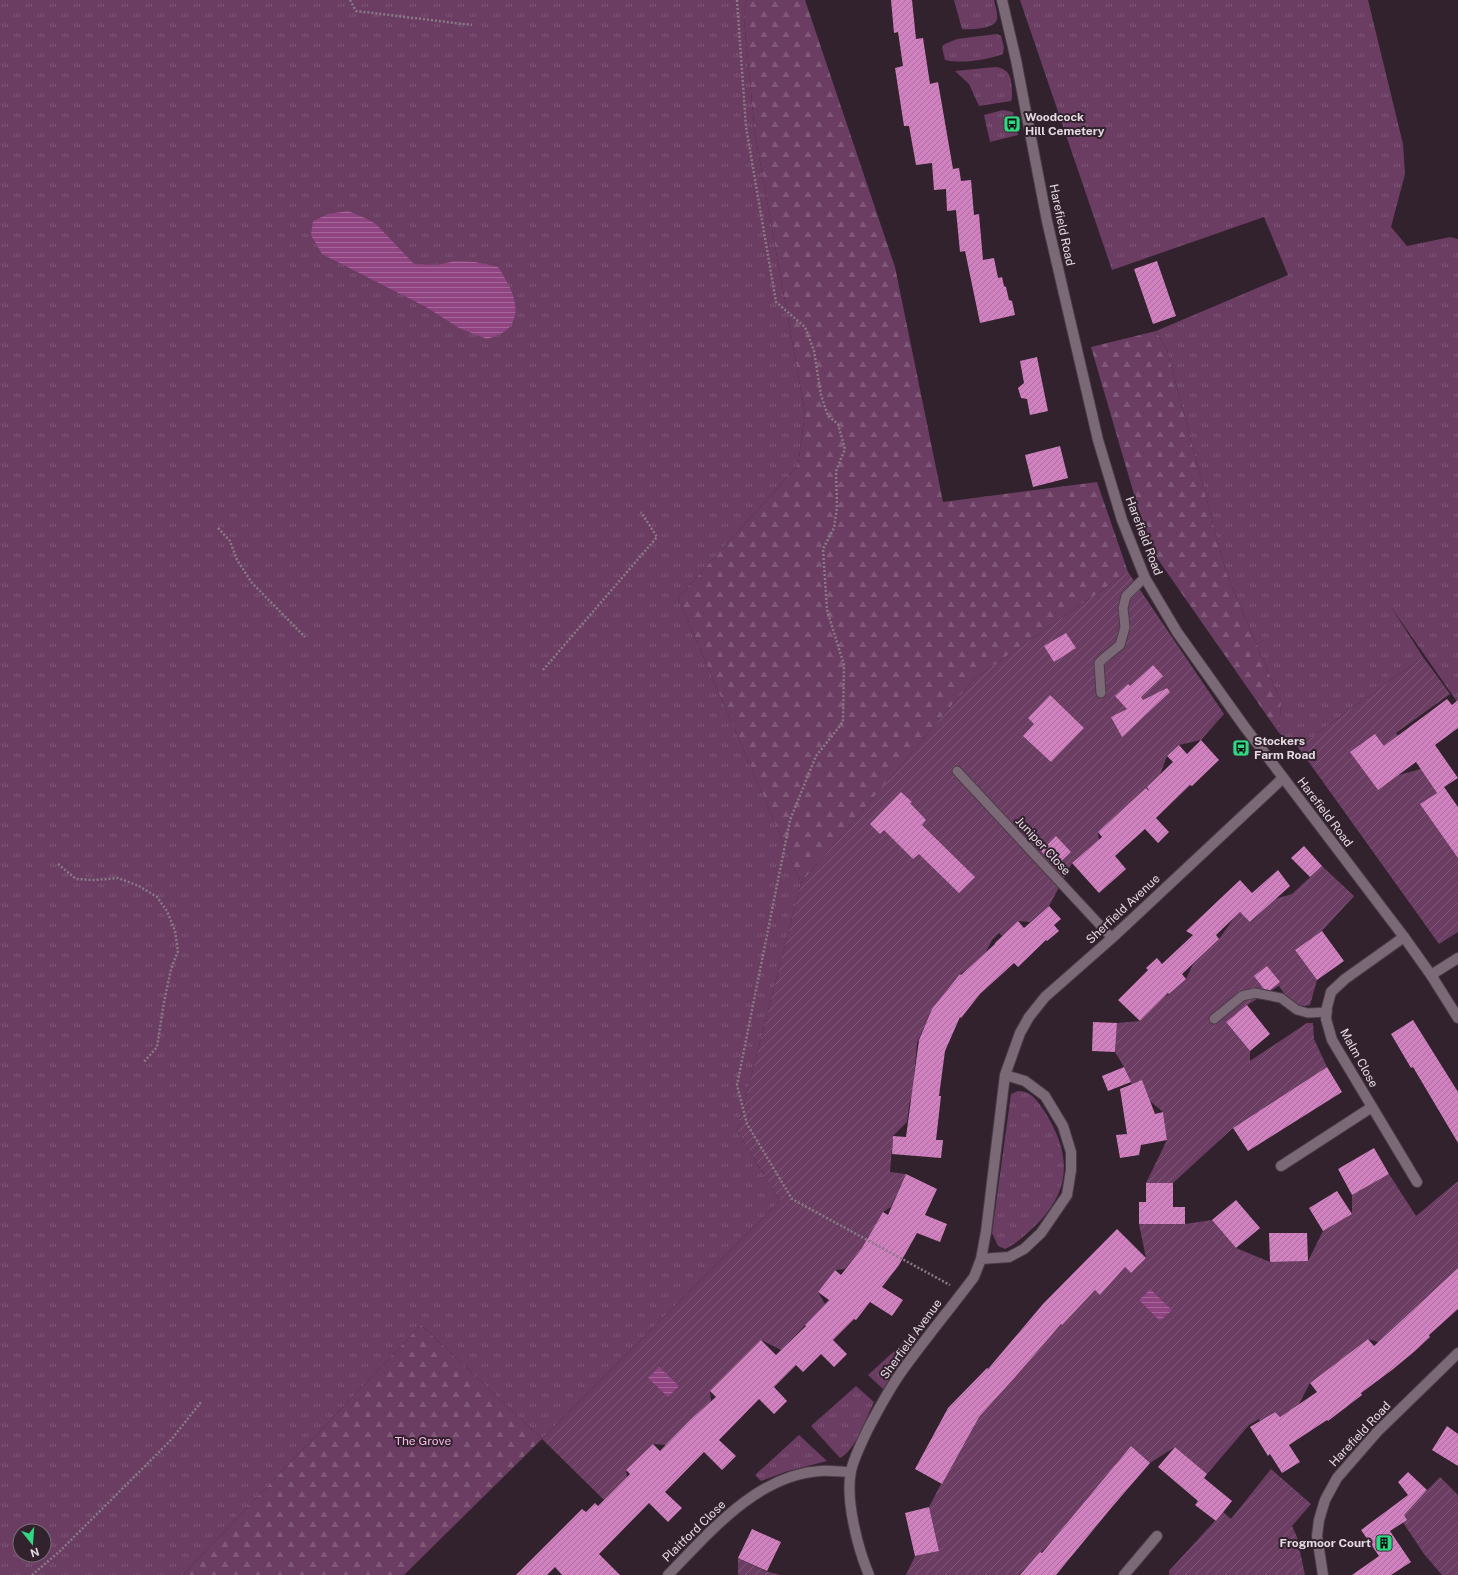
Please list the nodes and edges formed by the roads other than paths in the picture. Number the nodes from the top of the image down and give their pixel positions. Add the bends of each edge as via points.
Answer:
1 (1002, 0) edge
2 (1144, 577) junction
3 (1101, 693) dead end
4 (957, 771) dead end
5 (1283, 778) junction
6 (1404, 937) junction
7 (1112, 938) junction
8 (1458, 958) edge
9 (1431, 975) junction
10 (1326, 1012) junction
11 (1458, 1018) edge
12 (1214, 1019) dead end
13 (1005, 1076) junction
14 (1372, 1107) junction
15 (1281, 1166) dead end
16 (1417, 1182) dead end
17 (981, 1259) junction
18 (1458, 1353) edge
19 (851, 1472) junction
20 (1157, 1536) dead end
21 (668, 1575) edge
22 (869, 1575) edge
23 (1124, 1575) edge
24 (1323, 1575) edge

1 - 2 street, Harefield Road via 1047,221 1098,440 1122,520
2 - 3 lane via 1126,596 1123,608 1125,627 1120,645 1099,663
2 - 5 street, Harefield Road via 1178,632
4 - 7 lane, Juniper Close
5 - 6 street, Harefield Road
5 - 7 street, Sherfield Avenue
6 - 9 street, Harefield Road
6 - 10 street, Malm Close via 1345,979 1332,992
7 - 13 street, Sherfield Avenue via 1045,997 1029,1017 1020,1033
8 - 9 street
9 - 11 street, Harefield Road
10 - 12 lane via 1308,1013 1297,1010 1281,998 1255,993 1242,996
10 - 14 street, Malm Close via 1332,1040
13 - 17 street, Sherfield Avenue
13 - 17 street via 1025,1081 1044,1096 1062,1126 1071,1152 1071,1170 1067,1195 1041,1233 1024,1249 1009,1257
14 - 15 street, Malm Close
14 - 16 street, Malm Close
17 - 19 street, Sherfield Avenue via 974,1277 901,1372 877,1412 859,1448
18 - 24 street, Harefield Road via 1377,1432 1337,1478 1325,1500 1319,1520 1317,1536
19 - 21 street, Plaitford Close via 820,1471 773,1484 722,1519
19 - 22 street, Sherfield Avenue via 850,1498 855,1529
20 - 23 street

